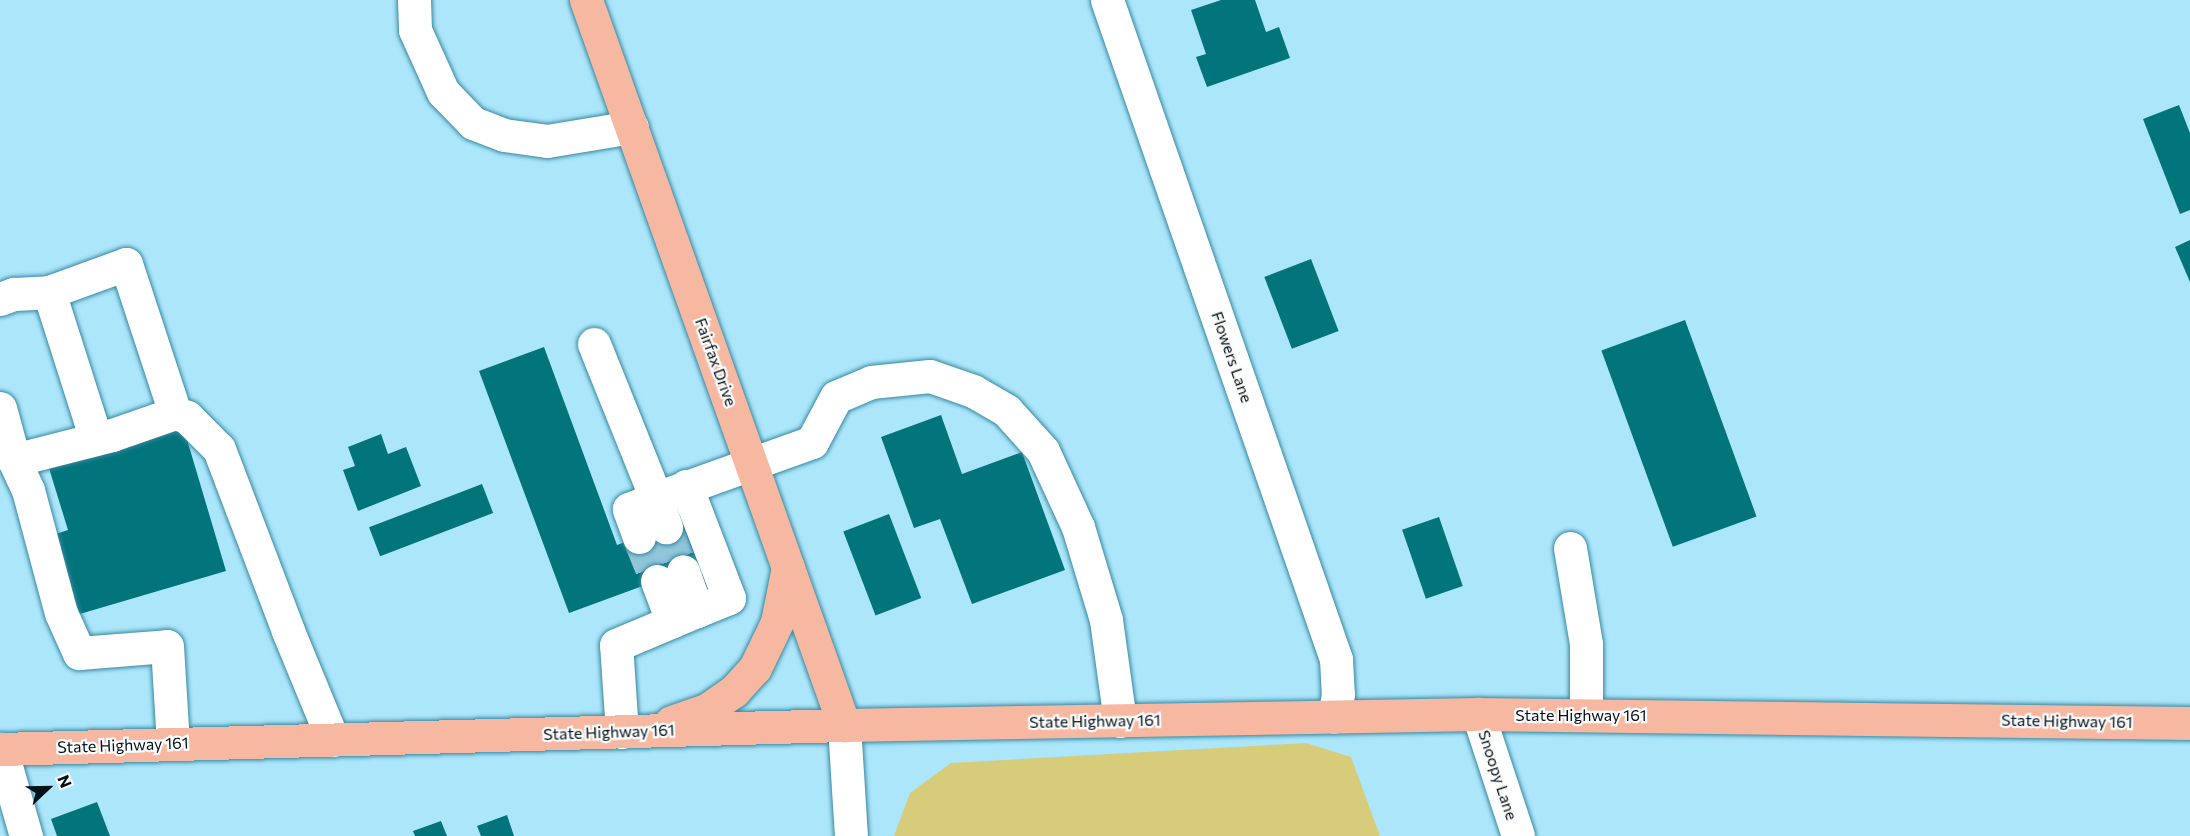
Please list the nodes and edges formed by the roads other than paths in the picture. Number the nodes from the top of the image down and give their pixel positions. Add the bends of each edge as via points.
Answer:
1 (414, 0) edge
2 (586, 0) edge
3 (1107, 0) edge
4 (632, 127) junction
5 (49, 292) junction
6 (0, 299) edge
7 (594, 344) dead end
8 (0, 408) edge
9 (175, 413) junction
10 (96, 439) junction
11 (14, 460) junction
12 (752, 462) junction
13 (686, 486) junction
14 (1570, 548) dead end
15 (788, 565) junction
16 (670, 576) tunnel mouth
17 (684, 616) junction
18 (1478, 714) junction
19 (1586, 714) junction
20 (1334, 717) junction
21 (1120, 721) junction
22 (844, 725) junction
23 (2189, 725) edge
24 (633, 732) junction
25 (333, 740) junction
26 (173, 744) junction
27 (1, 749) edge
28 (26, 836) edge
29 (851, 836) edge
30 (1518, 836) edge

1 - 4 street via 415,30 443,92 473,123 504,135 547,141
2 - 4 main road, Fairfax Drive
3 - 20 street, Flowers Lane via 1336,659 1338,694
4 - 12 main road, Fairfax Drive
5 - 6 street
5 - 9 street via 126,264
5 - 10 street
7 - 13 street via 654,521
8 - 11 street
9 - 10 street
9 - 25 street via 187,417 219,449
10 - 11 street
11 - 26 street via 28,490 61,613 79,653 167,646
12 - 13 street
12 - 15 main road, Fairfax Drive
12 - 21 street via 812,442 836,397 871,382 930,376 973,391 1007,411 1043,451 1078,527 1106,620
13 - 17 street via 729,598
14 - 19 street via 1586,644
15 - 22 main road, Fairfax Drive
15 - 24 main road via 777,622 755,668 734,691 708,709
16 - 17 street
17 - 24 street via 616,645
18 - 19 main road, State Highway 161
18 - 20 main road, State Highway 161
18 - 30 street, Snoopy Lane
19 - 23 main road, State Highway 161
20 - 21 main road, State Highway 161
21 - 22 main road, State Highway 161
22 - 24 main road, State Highway 161
22 - 29 street
24 - 25 main road, State Highway 161
25 - 26 main road, State Highway 161
26 - 27 main road, State Highway 161
27 - 28 street

